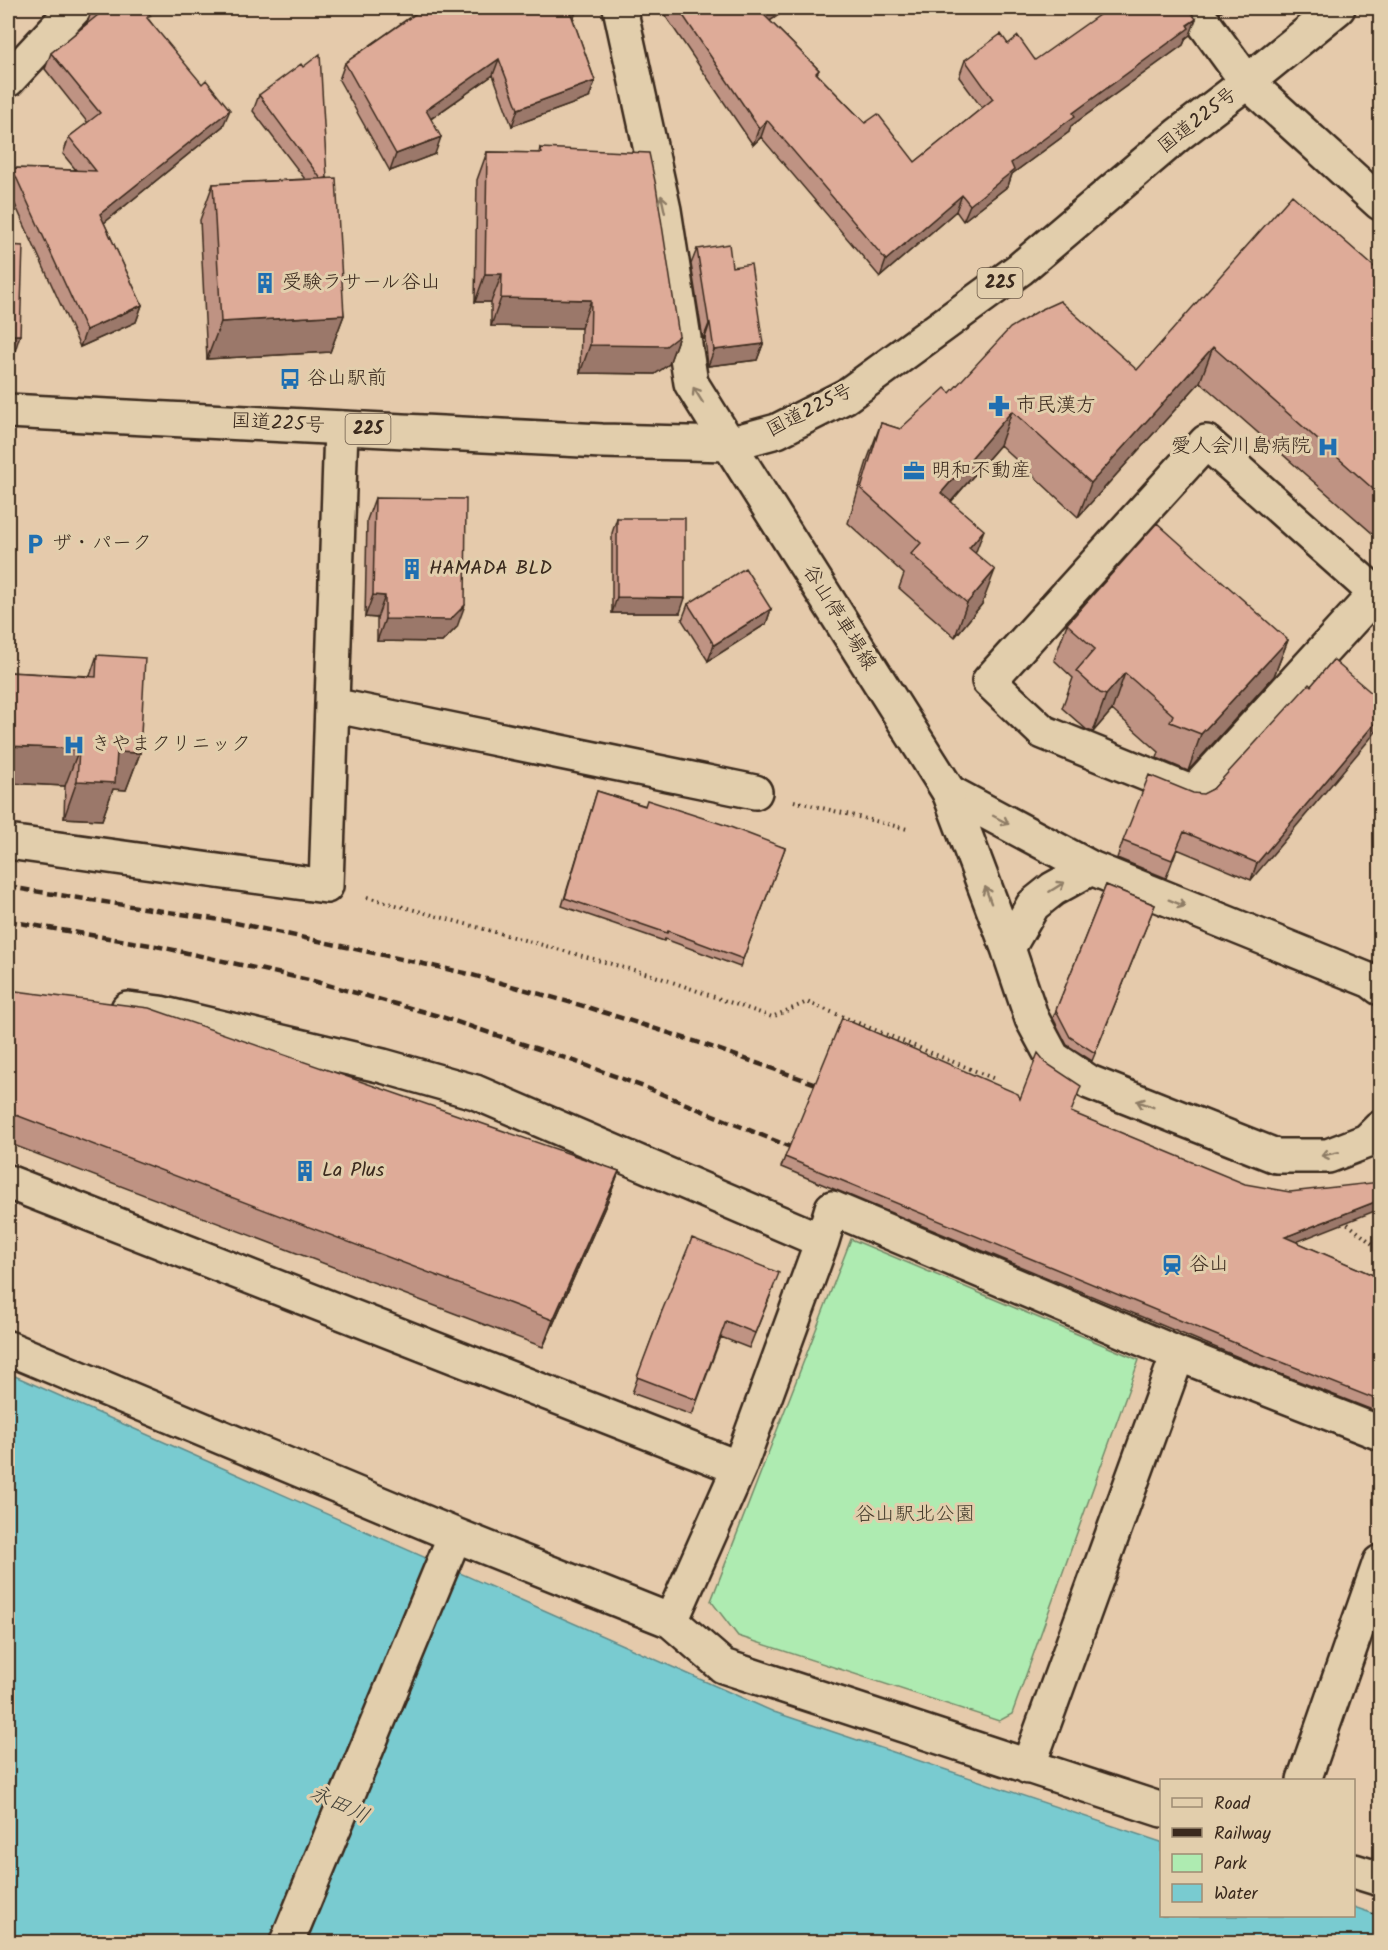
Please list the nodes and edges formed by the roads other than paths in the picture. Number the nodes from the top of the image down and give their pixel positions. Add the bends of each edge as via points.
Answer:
1 (75, 8) edge
2 (620, 8) edge
3 (1193, 8) edge
4 (1338, 8) edge
5 (8, 80) edge
6 (1247, 82) junction
7 (1380, 203) edge
8 (8, 411) edge
9 (340, 428) junction
10 (729, 444) junction
11 (1378, 595) edge
12 (332, 705) junction
13 (755, 792) road end
14 (949, 792) junction
15 (8, 842) edge
16 (1091, 868) junction
17 (1008, 948) junction
18 (1380, 988) edge
19 (101, 1005) edge
20 (1380, 1128) edge
21 (8, 1182) edge
22 (822, 1241) junction
23 (8, 1348) edge
24 (1178, 1354) junction
25 (1380, 1433) edge
26 (739, 1468) junction
27 (455, 1535) junction
28 (1380, 1562) edge
29 (671, 1621) junction
30 (1028, 1767) junction
31 (1304, 1779) edge
32 (1160, 1810) edge
33 (1355, 1872) edge
34 (1380, 1879) edge
35 (287, 1942) edge

1 - 5 main road
10 -> 2 main road, 谷山停車場線 via 691,383 664,210
3 - 6 main road
4 - 6 main road, 国道225号 / 225
6 - 7 main road
6 - 10 main road, 国道225号 / 225 via 1179,134 1020,269 846,396 777,431
8 - 9 main road, 国道225号 / 225
9 - 10 main road, 国道225号 / 225
9 - 12 main road
10 - 14 main road, 谷山停車場線
11 - 11 main road via 1206,442 989,681 1043,732 1193,793
12 - 13 main road
12 - 15 main road via 326,886
14 -> 16 main road
17 -> 14 main road, 谷山停車場線
17 -> 16 main road via 1033,905
16 -> 18 main road via 1371,981
20 -> 17 main road, 谷山停車場線 via 1367,1141 1328,1156 1276,1156 1089,1082 1053,1058 1032,1019
19 - 22 main road via 160,1014 372,1063 475,1092
21 - 26 main road
22 - 24 main road via 832,1208
22 - 26 main road
23 - 27 main road
24 - 25 main road
24 - 30 main road
26 - 29 main road
27 - 29 main road
27 - 35 main road
28 - 31 main road
29 - 30 main road via 723,1666
30 - 32 main road
33 - 34 main road

